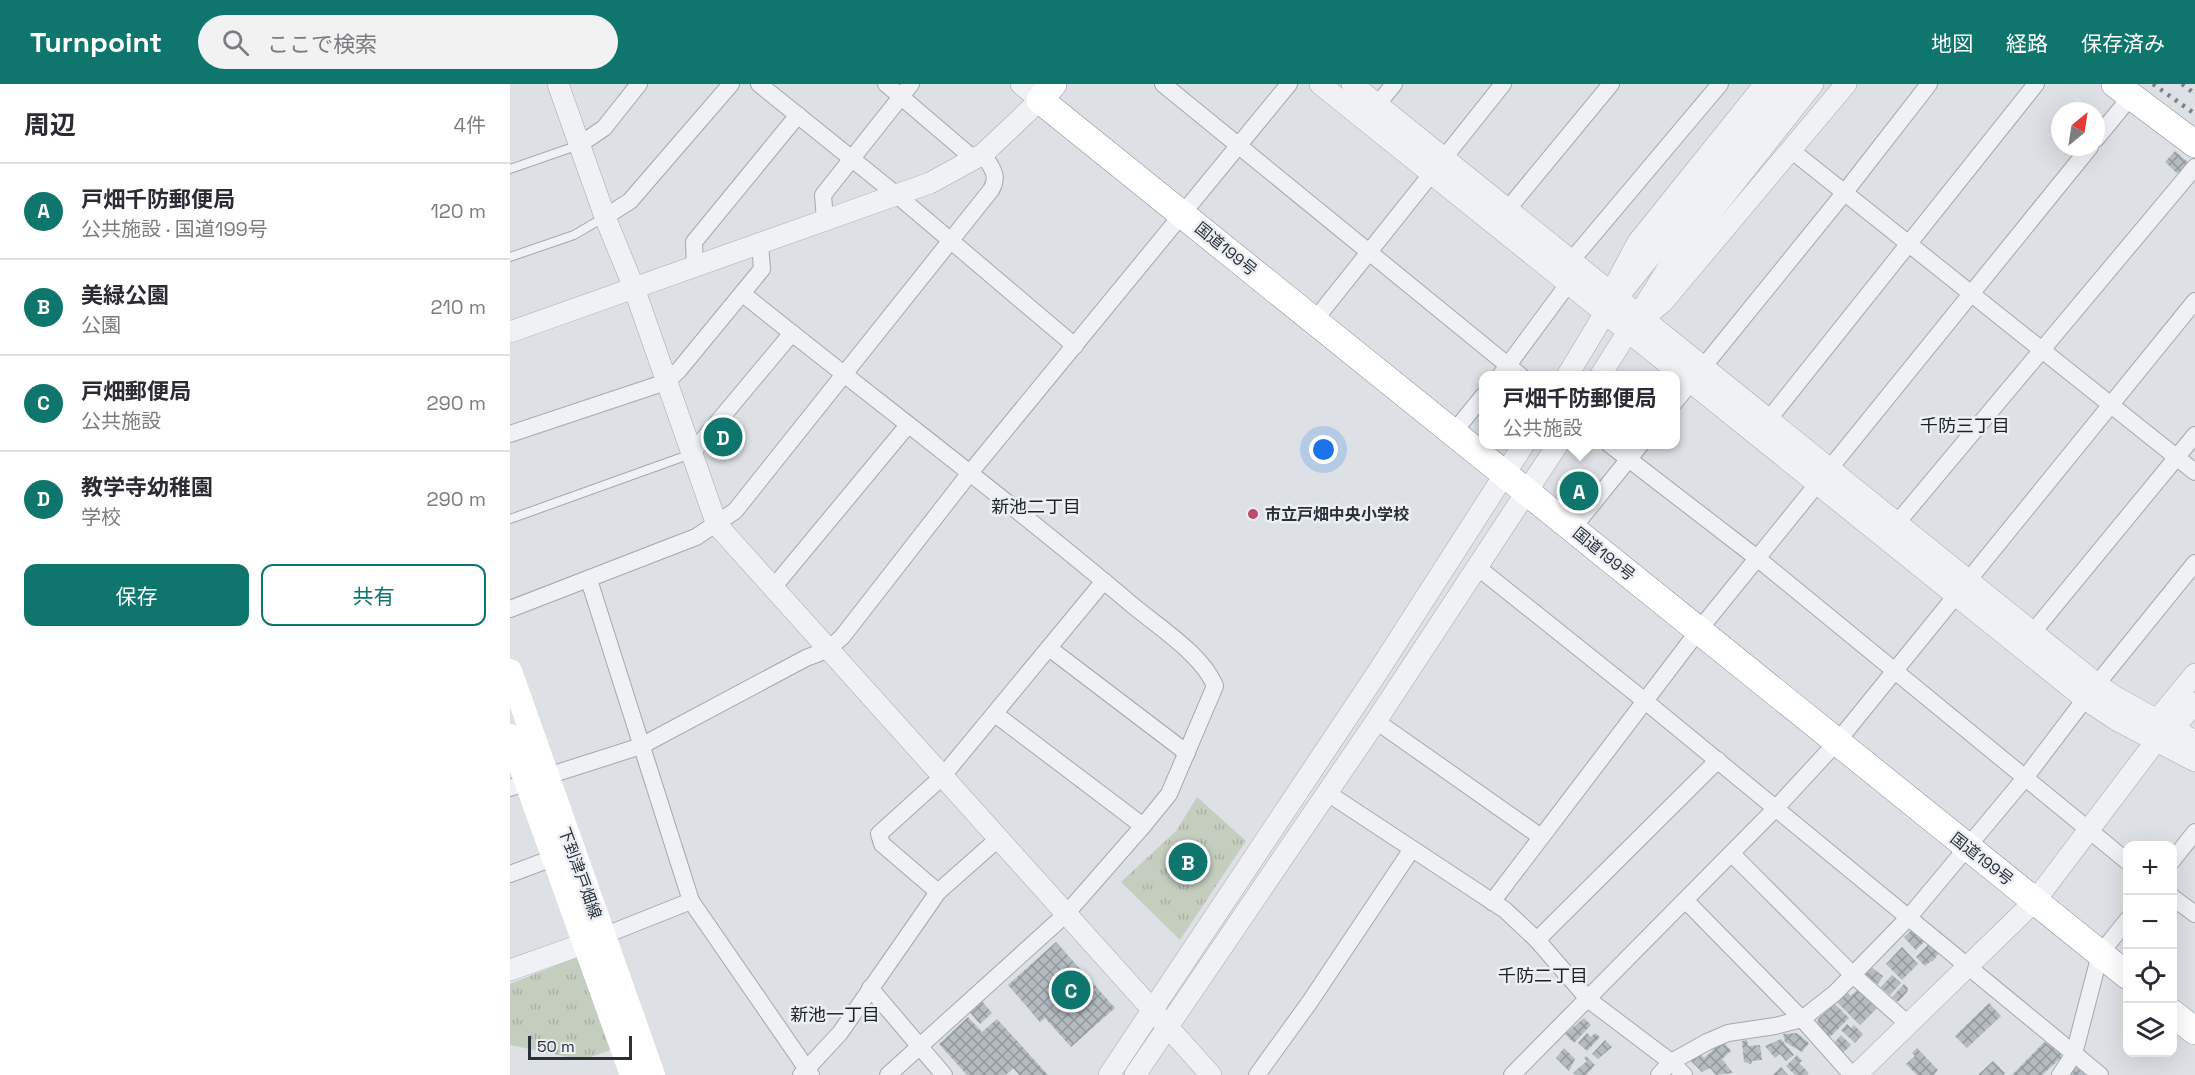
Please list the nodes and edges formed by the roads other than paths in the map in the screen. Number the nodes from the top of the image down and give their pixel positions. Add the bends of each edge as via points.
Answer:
1 (558, 84) edge
2 (639, 84) edge
3 (731, 84) edge
4 (759, 84) edge
5 (886, 84) edge
6 (1162, 84) edge
7 (1289, 84) edge
8 (1320, 84) edge
9 (1352, 84) edge
10 (1394, 84) edge
11 (1503, 84) edge
12 (1611, 84) edge
13 (1765, 84) edge
14 (1789, 84) edge
15 (1813, 84) edge
16 (1929, 84) edge
17 (2036, 84) edge
18 (1716, 85) edge
19 (1835, 88) edge
20 (1038, 89) edge
21 (906, 90) edge
22 (2124, 90) edge
23 (1377, 105) junction
24 (798, 115) junction
25 (2105, 123) edge
26 (2195, 144) edge
27 (579, 145) junction
28 (1240, 146) junction
29 (1791, 150) junction
30 (2083, 156) edge
31 (978, 157) junction
32 (851, 159) junction
33 (1437, 166) junction
34 (2195, 167) edge
35 (510, 169) edge
36 (1845, 192) junction
37 (898, 196) junction
38 (1507, 210) junction
39 (1183, 215) junction
40 (605, 217) junction
41 (825, 220) junction
42 (951, 241) junction
43 (1910, 243) junction
44 (760, 244) junction
45 (1369, 250) junction
46 (510, 256) edge
47 (1571, 261) junction
48 (695, 268) junction
49 (1568, 284) junction
50 (634, 288) junction
51 (1971, 293) junction
52 (743, 294) junction
53 (1611, 301) junction
54 (2195, 301) edge
55 (1642, 315) junction
56 (1314, 321) junction
57 (510, 332) edge
58 (1627, 332) junction
59 (792, 333) junction
60 (1075, 346) junction
61 (2043, 350) junction
62 (1509, 371) edge
63 (1511, 371) edge
64 (1569, 371) edge
65 (1603, 371) edge
66 (1697, 374) junction
67 (845, 375) junction
68 (666, 382) junction
69 (1680, 396) edge
70 (1479, 401) edge
71 (2112, 405) junction
72 (1768, 419) junction
73 (908, 425) junction
74 (1453, 433) junction
75 (510, 434) edge
76 (2195, 435) edge
77 (1521, 449) edge
78 (1555, 449) edge
79 (1615, 449) edge
80 (1637, 449) edge
81 (692, 454) junction
82 (2177, 457) junction
83 (1628, 460) junction
84 (2195, 472) edge
85 (969, 474) junction
86 (1506, 475) junction
87 (1824, 476) junction
88 (1527, 493) junction
89 (510, 519) edge
90 (1897, 523) junction
91 (717, 525) junction
92 (1572, 529) junction
93 (1757, 558) junction
94 (2195, 563) edge
95 (1476, 566) junction
96 (589, 580) junction
97 (1104, 581) junction
98 (1961, 587) junction
99 (772, 589) junction
100 (510, 609) edge
101 (1699, 630) junction
102 (2033, 632) junction
103 (1049, 648) junction
104 (827, 650) junction
105 (510, 671) edge
106 (1896, 671) junction
107 (2195, 674) edge
108 (2091, 691) junction
109 (1646, 701) junction
110 (2195, 703) edge
111 (996, 714) junction
112 (1376, 721) junction
113 (2162, 730) junction
114 (510, 736) edge
115 (2195, 741) edge
116 (1837, 742) junction
117 (641, 746) junction
118 (1187, 753) junction
119 (1718, 760) junction
120 (2195, 761) edge
121 (942, 777) junction
122 (2025, 778) junction
123 (527, 781) edge
124 (1326, 792) junction
125 (1776, 808) junction
126 (1143, 826) junction
127 (2088, 831) junction
128 (2195, 832) edge
129 (1541, 837) junction
130 (998, 839) junction
131 (1966, 847) junction
132 (1412, 849) junction
133 (1732, 854) junction
134 (2177, 855) edge
135 (553, 858) junction
136 (2123, 859) edge
137 (510, 874) edge
138 (938, 892) junction
139 (691, 901) junction
140 (1686, 901) junction
141 (2035, 901) junction
142 (2177, 901) edge
143 (1492, 902) junction
144 (1066, 914) junction
145 (2195, 914) edge
146 (1909, 917) junction
147 (2123, 924) edge
148 (594, 940) junction
149 (1536, 940) junction
150 (2100, 954) junction
151 (1968, 966) junction
152 (510, 970) edge
153 (2123, 973) edge
154 (1853, 975) junction
155 (870, 988) junction
156 (1589, 1000) junction
157 (1153, 1011) junction
158 (2177, 1017) edge
159 (1802, 1019) junction
160 (1908, 1024) junction
161 (1167, 1027) junction
162 (2195, 1031) edge
163 (918, 1047) junction
164 (2074, 1054) junction
165 (1671, 1062) junction
166 (806, 1074) edge
167 (632, 1075) edge
168 (652, 1075) edge
169 (888, 1075) edge
170 (944, 1075) edge
171 (1109, 1075) edge
172 (1135, 1075) edge
173 (1211, 1075) edge
174 (1257, 1075) edge
175 (1512, 1075) edge
176 (1659, 1075) edge
177 (1684, 1075) edge
178 (1854, 1075) edge
179 (2060, 1075) edge
180 (2100, 1075) edge

1 - 27 street
2 - 27 street via 604,128
3 - 40 street via 630,201
4 - 24 street
5 - 21 street
6 - 28 street
7 - 28 street
8 - 33 street
9 - 23 street
10 - 23 street
11 - 33 street
12 - 38 street
13 - 53 street via 1638,242
14 - 53 street
15 - 55 street via 1671,263
16 - 36 street
17 - 43 street
18 - 47 street
19 - 29 street
20 - 31 street
20 - 39 highway, 国道199号
21 - 31 street
21 - 32 street
22 - 25 street
22 - 26 highway
23 - 33 street
24 - 32 street
24 - 48 street via 694,242
27 - 35 lane
27 - 40 street
28 - 39 street
28 - 45 street
29 - 36 street
29 - 55 street via 1663,302
30 - 51 street
31 - 37 street
31 - 42 street via 994,171 996,181
32 - 37 street
32 - 41 street via 823,195
33 - 38 street
33 - 45 street
33 - 49 street
34 - 61 street
36 - 43 street
36 - 66 street
37 - 41 street
37 - 42 street
38 - 47 street
39 - 56 highway, 国道199号
39 - 60 street
40 - 46 lane via 574,235
40 - 50 street
41 - 44 street
42 - 60 street
42 - 67 street
43 - 51 street
43 - 72 street
44 - 48 street
44 - 52 street via 762,269
45 - 56 street
45 - 62 street
47 - 53 street
48 - 50 street
49 - 53 street
49 - 63 street
50 - 57 street
50 - 68 street
51 - 61 street
51 - 87 street
52 - 59 street
52 - 68 street
53 - 55 street
53 - 58 street
53 - 64 street
54 - 71 street
55 - 58 street
55 - 66 street
56 - 74 highway, 国道199号
58 - 65 street
58 - 66 street
59 - 67 street
59 - 81 street
60 - 85 street
61 - 71 street
61 - 90 street
66 - 69 street
66 - 72 street
66 - 87 street
67 - 73 street
67 - 91 street via 735,511
68 - 75 street
68 - 81 street
70 - 74 street
71 - 82 street
71 - 98 street
72 - 87 street
73 - 85 street
73 - 99 street
74 - 86 highway, 国道199号
76 - 82 street
77 - 86 street
78 - 88 street
79 - 83 street
80 - 83 street
81 - 89 lane
81 - 91 street
82 - 84 street
82 - 102 street
83 - 92 street
83 - 93 street
85 - 97 street
85 - 104 street via 843,637
86 - 88 highway, 国道199号
86 - 157 street
87 - 90 street
87 - 93 street
87 - 98 street
88 - 92 highway, 国道199号
88 - 95 street
90 - 98 street
91 - 96 street
91 - 99 street
92 - 101 highway, 国道199号
93 - 101 street
93 - 106 street
94 - 108 street
95 - 109 street
95 - 112 street
96 - 100 street
96 - 117 street
97 - 103 street
97 - 118 street via 1210,674 1215,686
98 - 102 street
98 - 106 street
98 - 108 street
99 - 104 street
101 - 109 street
101 - 116 highway, 国道199号
102 - 108 street
103 - 111 street
103 - 118 street
104 - 117 street
104 - 121 street
105 - 123 main road, 下到津戸畑線
106 - 116 street
106 - 122 street
107 - 113 street
108 - 113 street
108 - 122 street
109 - 119 street
109 - 129 street
110 - 113 street
111 - 121 street
111 - 126 street
112 - 124 street
112 - 129 street
113 - 115 street
113 - 120 street
113 - 127 street
114 - 123 main road, 下到津戸畑線
116 - 125 street
116 - 131 highway, 国道199号
117 - 123 street
117 - 139 street
118 - 126 street via 1169,794
119 - 125 street
119 - 149 street
121 - 130 street
121 - 138 street via 879,834 882,844
122 - 127 street
122 - 131 street
123 - 135 main road, 下到津戸畑線
123 - 148 main road, 下到津戸畑線
124 - 132 street
124 - 161 street
125 - 133 street
125 - 146 street
126 - 144 street
127 - 136 street
127 - 141 street
128 - 134 street
129 - 143 street
130 - 138 street
130 - 144 street
131 - 141 highway, 国道199号
131 - 146 street
132 - 143 street
132 - 174 street
133 - 140 street
133 - 154 street
135 - 137 street
135 - 148 main road, 下到津戸畑線
138 - 155 street
139 - 148 street
139 - 166 street
140 - 156 street
140 - 159 street
141 - 150 highway, 国道199号
141 - 151 street
142 - 145 street
143 - 149 street
144 - 157 street
144 - 163 street
146 - 151 street
146 - 154 street
147 - 150 street
148 - 152 street
148 - 167 main road, 下到津戸畑線
148 - 168 main road, 下到津戸畑線
149 - 156 street
150 - 153 highway, 国道199号
150 - 164 street
151 - 160 street
151 - 164 street
154 - 159 street
154 - 160 street
155 - 163 street
155 - 166 street
156 - 165 street
156 - 175 street
157 - 161 street
157 - 171 street
158 - 162 highway
159 - 165 street via 1728,1033
159 - 178 street
160 - 178 street
161 - 172 street
161 - 173 street
163 - 169 street
163 - 170 street
164 - 179 street
164 - 180 street
165 - 176 street
165 - 177 street

